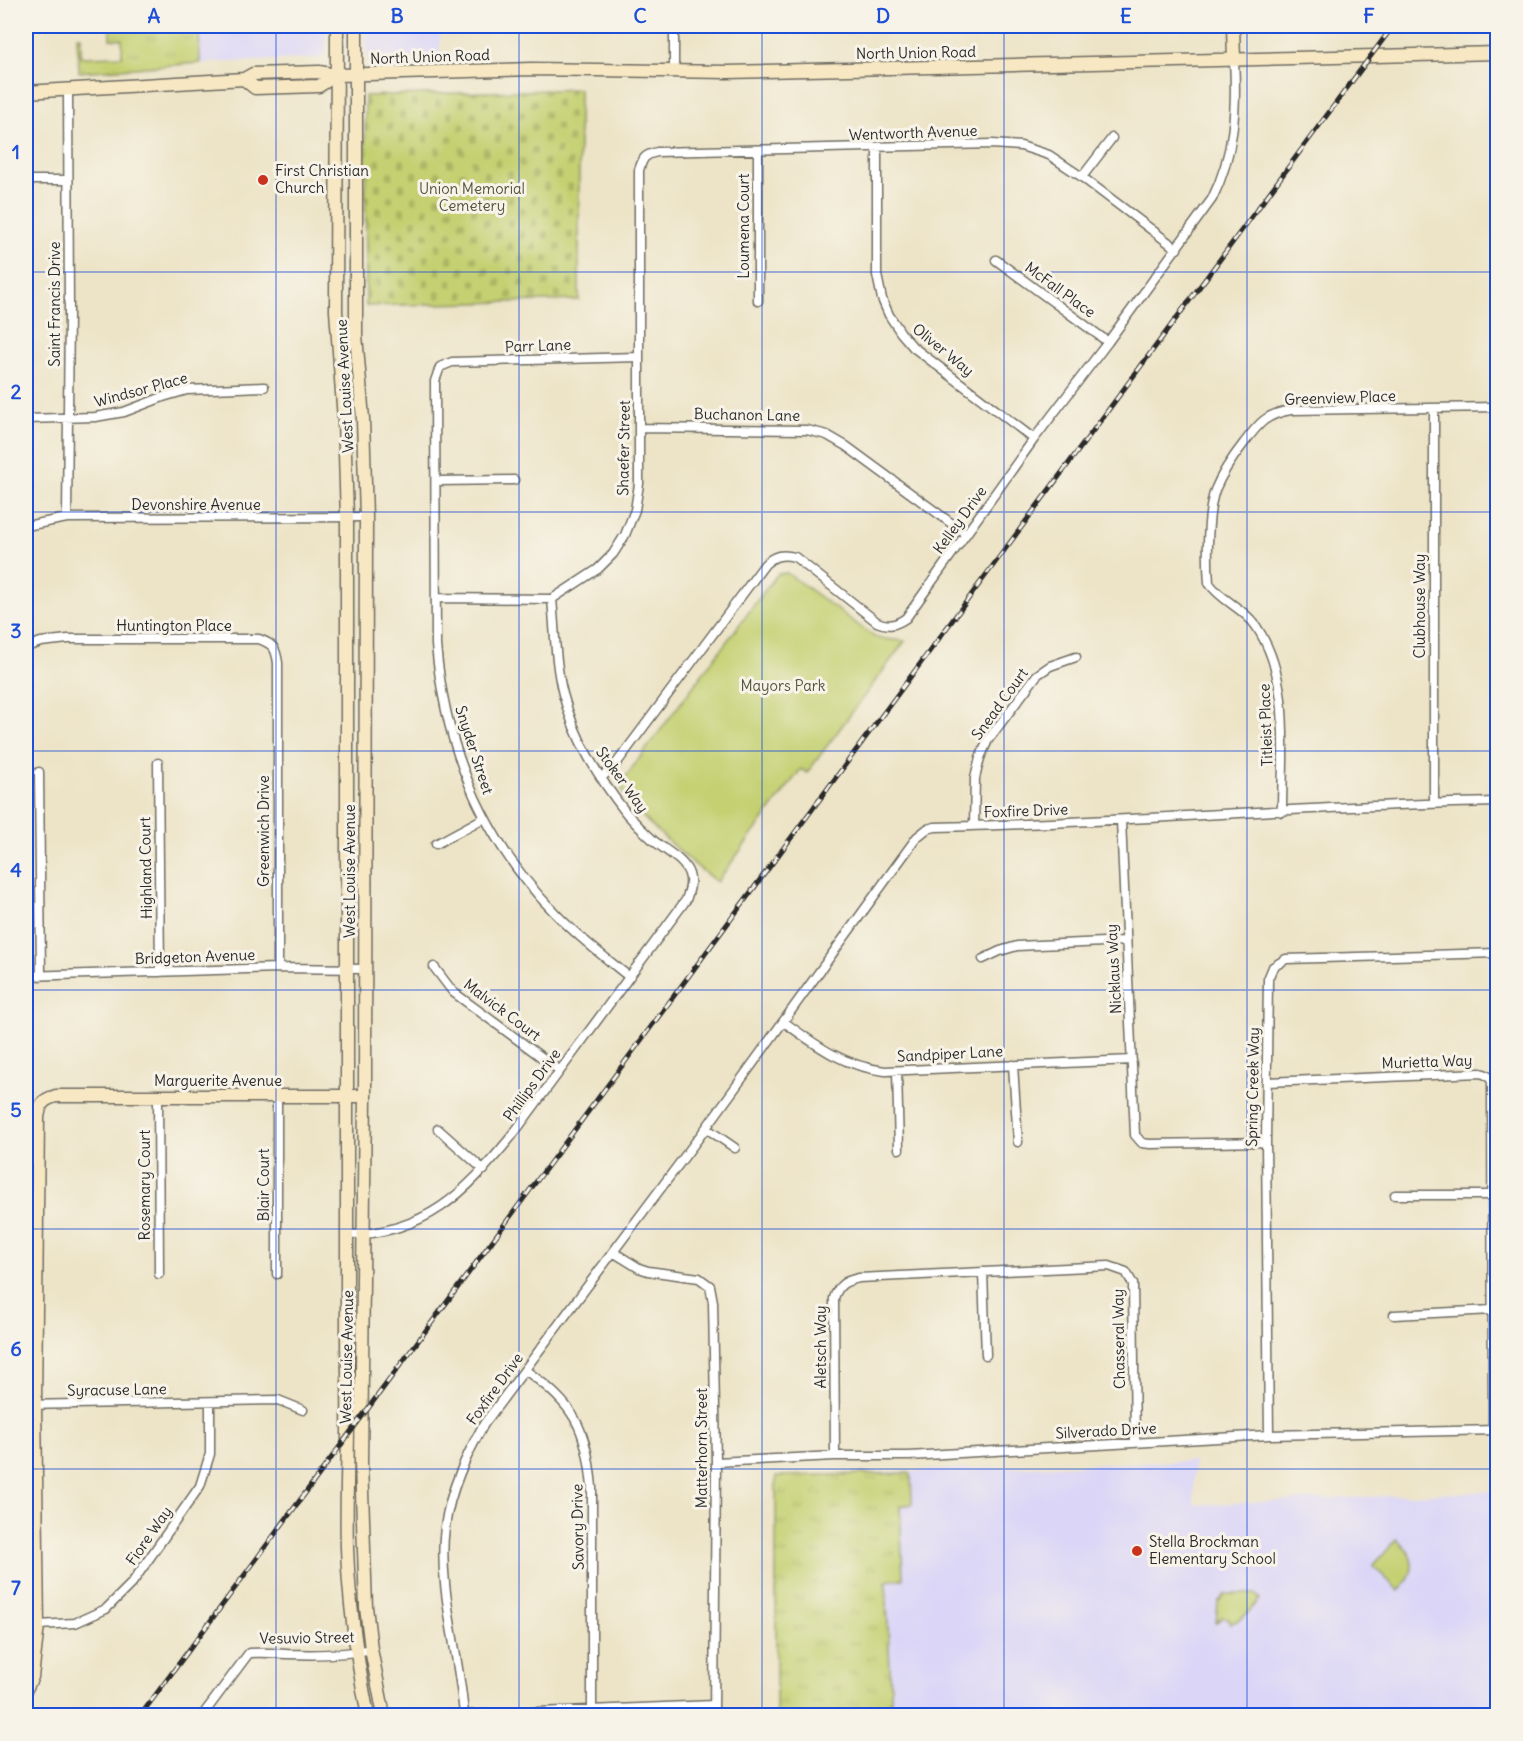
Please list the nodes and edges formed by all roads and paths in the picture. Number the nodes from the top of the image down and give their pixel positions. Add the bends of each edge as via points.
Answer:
1 (337, 26) edge
2 (356, 26) edge
3 (674, 26) edge
4 (1233, 26) edge
5 (1497, 53) edge
6 (1234, 60) junction
7 (674, 72) junction
8 (354, 74) junction
9 (336, 75) junction
10 (68, 90) junction
11 (26, 92) edge
12 (1112, 138) dead end
13 (877, 148) junction
14 (758, 150) junction
15 (1082, 177) junction
16 (26, 180) edge
17 (68, 180) junction
18 (639, 182) joint
19 (1177, 249) junction
20 (996, 260) dead end
21 (758, 301) dead end
22 (1108, 342) junction
23 (638, 357) junction
24 (440, 367) joint
25 (264, 387) dead end
26 (1497, 407) edge
27 (1434, 409) junction
28 (26, 419) edge
29 (68, 419) junction
30 (639, 428) junction
31 (1034, 439) junction
32 (514, 480) dead end
33 (436, 481) junction
34 (366, 517) junction
35 (347, 518) junction
36 (67, 519) junction
37 (26, 526) edge
38 (966, 534) junction
39 (436, 598) junction
40 (552, 599) junction
41 (1242, 611) joint
42 (26, 647) edge
43 (1076, 657) dead end
44 (278, 694) joint
45 (158, 763) dead end
46 (39, 772) dead end
47 (601, 778) junction
48 (1497, 802) edge
49 (1434, 803) junction
50 (1282, 812) junction
51 (484, 818) junction
52 (1121, 820) junction
53 (974, 826) junction
54 (436, 844) dead end
55 (690, 888) joint
56 (1126, 941) junction
57 (1497, 953) edge
58 (983, 960) dead end
59 (434, 967) dead end
60 (278, 968) junction
61 (346, 969) junction
62 (365, 969) junction
63 (160, 972) junction
64 (26, 976) edge
65 (41, 976) junction
66 (628, 976) junction
67 (784, 1022) junction
68 (1132, 1060) junction
69 (1014, 1065) junction
70 (559, 1070) junction
71 (897, 1071) junction
72 (1267, 1082) junction
73 (347, 1095) junction
74 (158, 1096) junction
75 (277, 1096) junction
76 (365, 1096) junction
77 (706, 1128) junction
78 (438, 1129) dead end
79 (1018, 1142) dead end
80 (1266, 1142) junction
81 (735, 1148) dead end
82 (898, 1149) dead end
83 (484, 1170) junction
84 (1395, 1195) dead end
85 (1492, 1195) junction
86 (364, 1234) junction
87 (348, 1235) junction
88 (612, 1252) junction
89 (983, 1273) junction
90 (159, 1274) dead end
91 (277, 1274) dead end
92 (884, 1277) joint
93 (31, 1281) edge
94 (1493, 1310) junction
95 (1394, 1315) dead end
96 (986, 1355) dead end
97 (525, 1370) junction
98 (210, 1402) junction
99 (30, 1405) edge
100 (303, 1410) dead end
101 (1496, 1430) edge
102 (1269, 1435) junction
103 (1135, 1443) junction
104 (835, 1456) junction
105 (716, 1462) junction
106 (38, 1625) junction
107 (371, 1649) junction
108 (356, 1652) junction
109 (26, 1689) edge
110 (714, 1705) junction
111 (592, 1709) junction
112 (464, 1715) edge
113 (202, 1716) edge
114 (368, 1716) edge
115 (384, 1716) edge
116 (714, 1716) edge

1 - 9 main road, West Louise Avenue
2 - 8 main road, West Louise Avenue
3 - 7 street
4 - 6 main road
5 - 6 main road, North Union Road
6 - 7 main road, North Union Road
6 - 19 street, Kelley Drive via 1230,153 1212,199
7 - 8 main road, North Union Road via 531,69
8 - 9 main road, North Union Road
8 - 34 main road, West Louise Avenue via 356,335
9 - 10 main road, North Union Road via 253,74 244,79
9 - 35 main road, West Louise Avenue via 336,311
10 - 11 main road, North Union Road
10 - 17 street, Saint Francis Drive
12 - 15 street
13 - 14 street, Wentworth Avenue
13 - 15 street, Wentworth Avenue via 1021,146 1049,155
13 - 31 street, Oliver Way via 878,275 889,315 913,347
14 - 18 street, Wentworth Avenue via 646,154
14 - 21 street, Loumena Court
15 - 19 street, Wentworth Avenue
16 - 17 street
17 - 29 street, Saint Francis Drive
18 - 23 street, Shaefer Street
19 - 22 street, Kelley Drive
20 - 22 street, McFall Place
22 - 31 street, Kelley Drive
23 - 24 street, Parr Lane via 452,362
23 - 30 street, Shaefer Street
24 - 33 street, Snyder Street via 435,381
25 - 29 street, Windsor Place via 187,390 124,412
26 - 27 street, Greenview Place
27 - 41 street, Greenview Place via 1292,410 1278,412 1257,425 1222,476 1211,512 1209,582
27 - 49 street, Clubhouse Way
28 - 29 street, Windsor Place
29 - 36 street, Saint Francis Drive
30 - 38 street, Buchanon Lane via 807,430 827,435
30 - 40 street, Shaefer Street via 639,484 635,510 625,535 598,569
31 - 38 street, Kelley Drive
32 - 33 street
33 - 39 street, Snyder Street
34 - 35 street, Devonshire Avenue
34 - 62 main road, West Louise Avenue
35 - 36 street, Devonshire Avenue
35 - 61 main road, West Louise Avenue
36 - 37 street, Devonshire Avenue
38 - 47 street, Kelley Drive via 906,618 888,625 877,622 795,557 771,558 616,764
39 - 40 street
39 - 51 street, Snyder Street via 436,645 445,708 462,765
40 - 47 street, Stoker Way via 562,693 577,737
41 - 50 street, Titleist Place via 1271,652 1278,677
42 - 44 street, Huntington Place via 68,639 259,639 270,642 276,650
43 - 53 street, Snead Court via 1037,675 988,740 975,778
44 - 60 street, Greenwich Drive
45 - 63 street, Highland Court
46 - 65 street
47 - 55 street, Stoker Way via 631,818 681,862 690,876
48 - 49 street, Foxfire Drive
49 - 50 street, Foxfire Drive
50 - 52 street, Foxfire Drive
51 - 54 street
51 - 66 street, Snyder Street via 519,872 553,912
52 - 53 street, Foxfire Drive
52 - 56 street, Nicklaus Way
53 - 67 street, Foxfire Drive via 935,827 917,837
55 - 66 street, Phillips Drive via 686,900
56 - 58 street via 1017,946
56 - 68 street, Nicklaus Way
57 - 72 street, Spring Creek Way via 1286,959 1273,967 1268,979
59 - 70 street, Malvick Court via 453,992
60 - 61 street, Bridgeton Avenue
60 - 63 street, Bridgeton Avenue
61 - 62 street, Bridgeton Avenue
61 - 73 main road, West Louise Avenue
62 - 76 main road, West Louise Avenue
63 - 65 street, Bridgeton Avenue
64 - 65 street, Bridgeton Avenue
66 - 70 street, Phillips Drive
67 - 71 street, Sandpiper Lane via 846,1062
67 - 77 street, Foxfire Drive
68 - 69 street, Sandpiper Lane
68 - 80 street, Nicklaus Way via 1135,1135 1142,1143
69 - 71 street, Sandpiper Lane
69 - 79 street
70 - 83 street, Phillips Drive
71 - 82 street
72 - 80 street, Spring Creek Way
72 - 85 street, Murietta Way via 1480,1073 1491,1078
73 - 75 main road, Marguerite Avenue
73 - 76 main road, Marguerite Avenue
73 - 87 main road, West Louise Avenue
74 - 75 main road, Marguerite Avenue
74 - 90 street, Rosemary Court
74 - 93 main road, Marguerite Avenue via 71,1096 45,1099 40,1105
75 - 91 street, Blair Court
76 - 86 main road, West Louise Avenue
77 - 81 street
77 - 88 street, Foxfire Drive
78 - 83 street
80 - 102 street, Spring Creek Way
83 - 86 street, Phillips Drive via 452,1201 428,1216 390,1231
84 - 85 street
85 - 94 street, Murietta Way
86 - 87 street, Phillips Drive
86 - 107 main road, West Louise Avenue via 361,1463
87 - 108 main road, West Louise Avenue via 347,1546
88 - 97 street, Foxfire Drive
88 - 105 street, Matterhorn Street via 639,1268 699,1278 710,1286
89 - 92 street, Chasseral Way
89 - 96 street
89 - 103 street, Chasseral Way via 1108,1266 1126,1272 1133,1284
92 - 104 street, Aletsch Way via 845,1281 834,1298
93 - 99 main road
94 - 95 street
94 - 101 street, Murietta Way
97 - 111 street, Savory Drive via 549,1387 575,1417 584,1433 589,1457
97 - 112 street, Foxfire Drive via 468,1452 453,1490 445,1527 444,1566
98 - 99 street, Syracuse Lane
98 - 100 street, Syracuse Lane via 278,1400
98 - 106 street, Fiore Way via 210,1454 200,1486 132,1583 106,1609 75,1623
99 - 106 main road
101 - 102 street, Silverado Drive
102 - 103 street, Silverado Drive
103 - 104 street, Silverado Drive via 909,1456
104 - 105 street, Silverado Drive
105 - 110 street, Matterhorn Street
106 - 109 main road via 32,1677
107 - 108 street, Vesuvio Street
107 - 115 main road, West Louise Avenue
108 - 113 street, Vesuvio Street via 249,1653
108 - 114 main road, West Louise Avenue
110 - 111 street
110 - 116 street, Matterhorn Street
111 - 112 street

